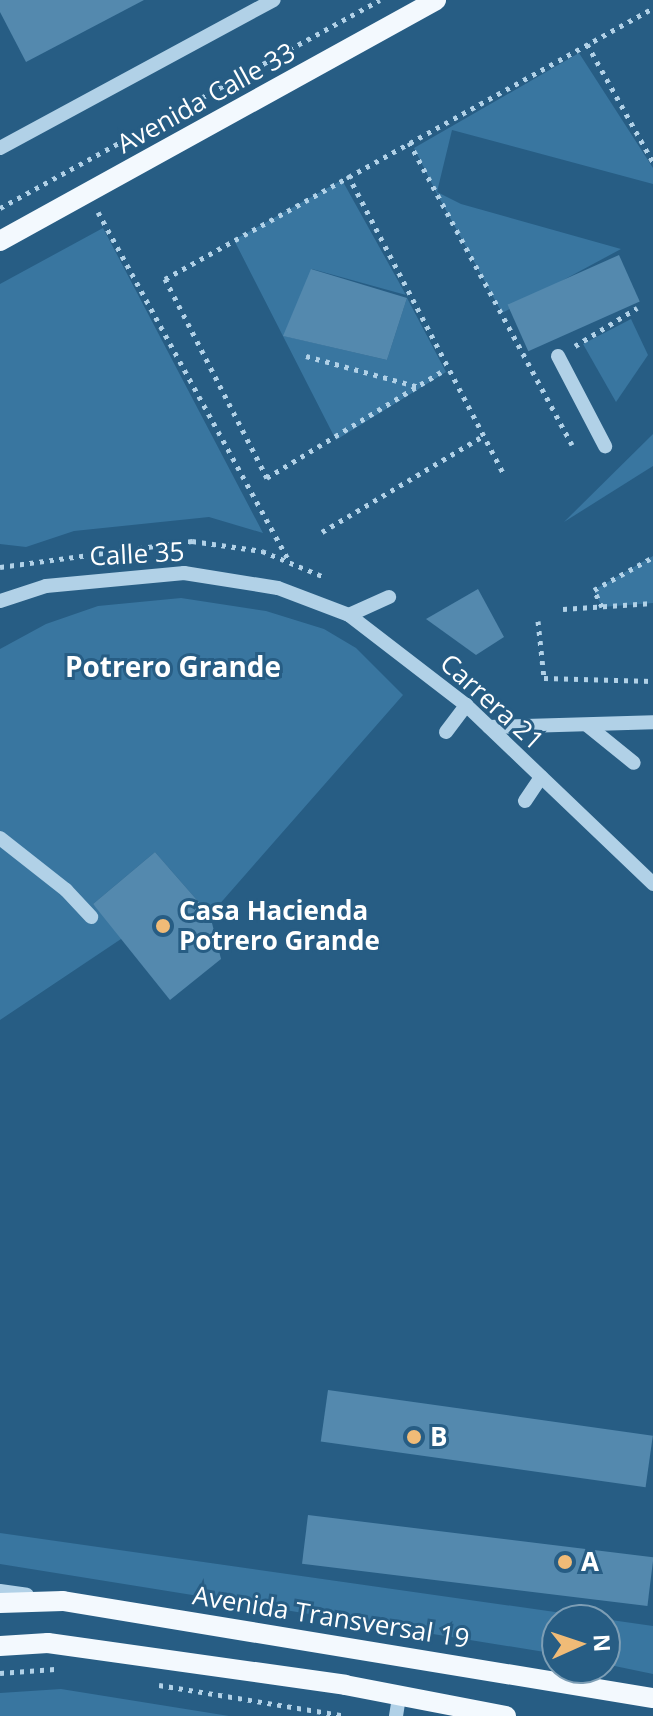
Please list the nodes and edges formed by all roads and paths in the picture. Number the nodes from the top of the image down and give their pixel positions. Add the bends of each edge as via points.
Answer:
1 (274, 0) edge
2 (380, 0) edge
3 (436, 0) edge
4 (652, 10) edge
5 (587, 44) junction
6 (409, 142) junction
7 (0, 148) edge
8 (653, 162) edge
9 (348, 175) junction
10 (88, 193) junction
11 (0, 208) edge
12 (0, 241) edge
13 (637, 308) dead end
14 (306, 356) dead end
15 (558, 356) joint
16 (441, 372) dead end
17 (419, 387) junction
18 (483, 436) dead end
19 (572, 445) dead end
20 (605, 446) dead end
21 (505, 476) dead end
22 (322, 532) dead end
23 (653, 557) edge
24 (290, 562) dead end
25 (278, 588) joint
26 (389, 597) dead end
27 (0, 601) edge
28 (653, 603) edge
29 (602, 607) junction
30 (563, 609) dead end
31 (349, 615) junction
32 (538, 621) dead end
33 (653, 681) edge
34 (466, 705) junction
35 (653, 722) edge
36 (587, 725) junction
37 (489, 727) junction
38 (446, 732) dead end
39 (634, 763) dead end
40 (541, 777) junction
41 (525, 801) dead end
42 (0, 838) edge
43 (653, 884) edge
44 (91, 917) dead end
45 (0, 1591) edge
46 (63, 1601) junction
47 (0, 1603) edge
48 (0, 1646) edge
49 (62, 1668) dead end
50 (0, 1673) edge
51 (155, 1684) dead end
52 (653, 1698) edge
53 (398, 1706) edge
54 (346, 1716) edge
55 (506, 1716) edge

1 - 7 street
2 - 11 path
3 - 10 main road, Avenida Calle 33
4 - 5 path
5 - 6 path
5 - 8 path
6 - 9 path
6 - 19 path
9 - 17 path via 165,279 267,478
9 - 21 path
10 - 12 main road, Avenida Calle 33
10 - 24 path
13 - 15 path
14 - 17 path
15 - 20 street
16 - 17 path
18 - 22 path
23 - 29 path via 594,590
25 - 27 street, Calle 35 via 184,573 46,586
25 - 31 street, Carrera 21
26 - 31 street
28 - 29 path
29 - 30 path
31 - 34 street, Carrera 21
32 - 33 path via 544,678
34 - 37 street, Carrera 21
34 - 38 street
35 - 36 street
36 - 37 street
36 - 39 street
37 - 40 street, Carrera 21
40 - 41 street
40 - 43 street, Carrera 21
42 - 44 street
45 - 46 street
46 - 47 main road, Avenida Transversal 19
46 - 52 main road, Avenida Transversal 19
48 - 53 main road via 48,1643
49 - 50 path
51 - 54 path
53 - 55 main road

